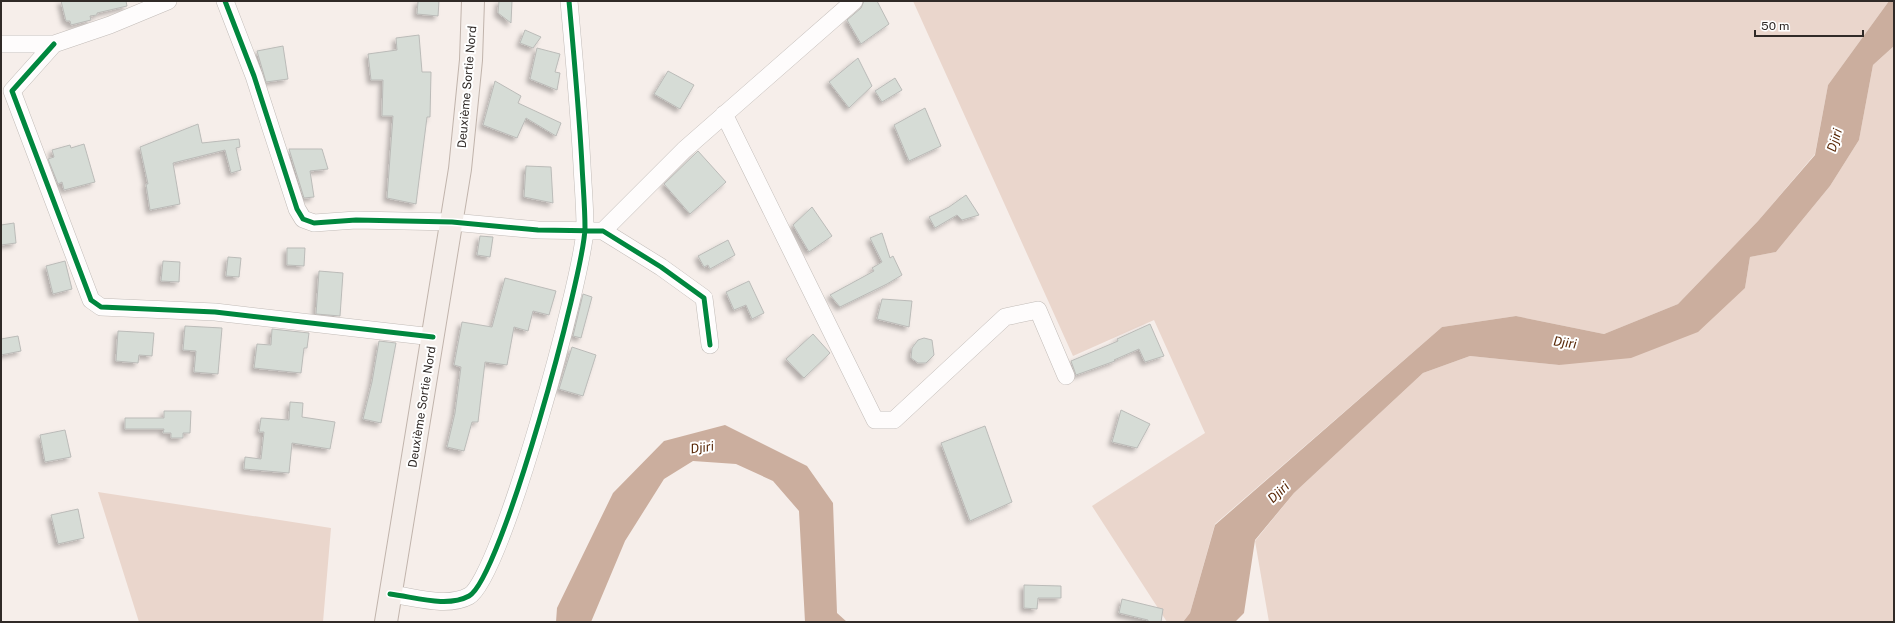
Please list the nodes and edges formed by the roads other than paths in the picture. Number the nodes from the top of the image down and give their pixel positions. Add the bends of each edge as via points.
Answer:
1 (168, 1) edge
2 (226, 1) edge
3 (474, 1) edge
4 (569, 1) edge
5 (854, 1) edge
6 (1, 44) edge
7 (54, 44) junction
8 (7, 92) edge
9 (724, 114) junction
10 (452, 222) junction
11 (585, 229) junction
12 (603, 231) junction
13 (433, 337) junction
14 (710, 345) dead end
15 (1066, 376) dead end
16 (390, 594) junction
17 (386, 622) edge

1 - 7 street
2 - 10 street via 302,218 314,223 356,220
3 - 10 main road, Deuxième Sortie Nord via 460,170
4 - 11 street via 578,98
5 - 9 street
6 - 7 street
7 - 8 street
8 - 13 street via 91,300 101,307 215,312
9 - 12 street
9 - 15 street via 875,420 894,420 1005,317 1038,310
10 - 11 street via 538,230
10 - 13 main road, Deuxième Sortie Nord
11 - 12 street
11 - 16 street via 573,295 546,397 507,521 485,577 471,595 449,602
12 - 14 street via 661,267 704,298
13 - 16 main road, Deuxième Sortie Nord
16 - 17 main road, Deuxième Sortie Nord

